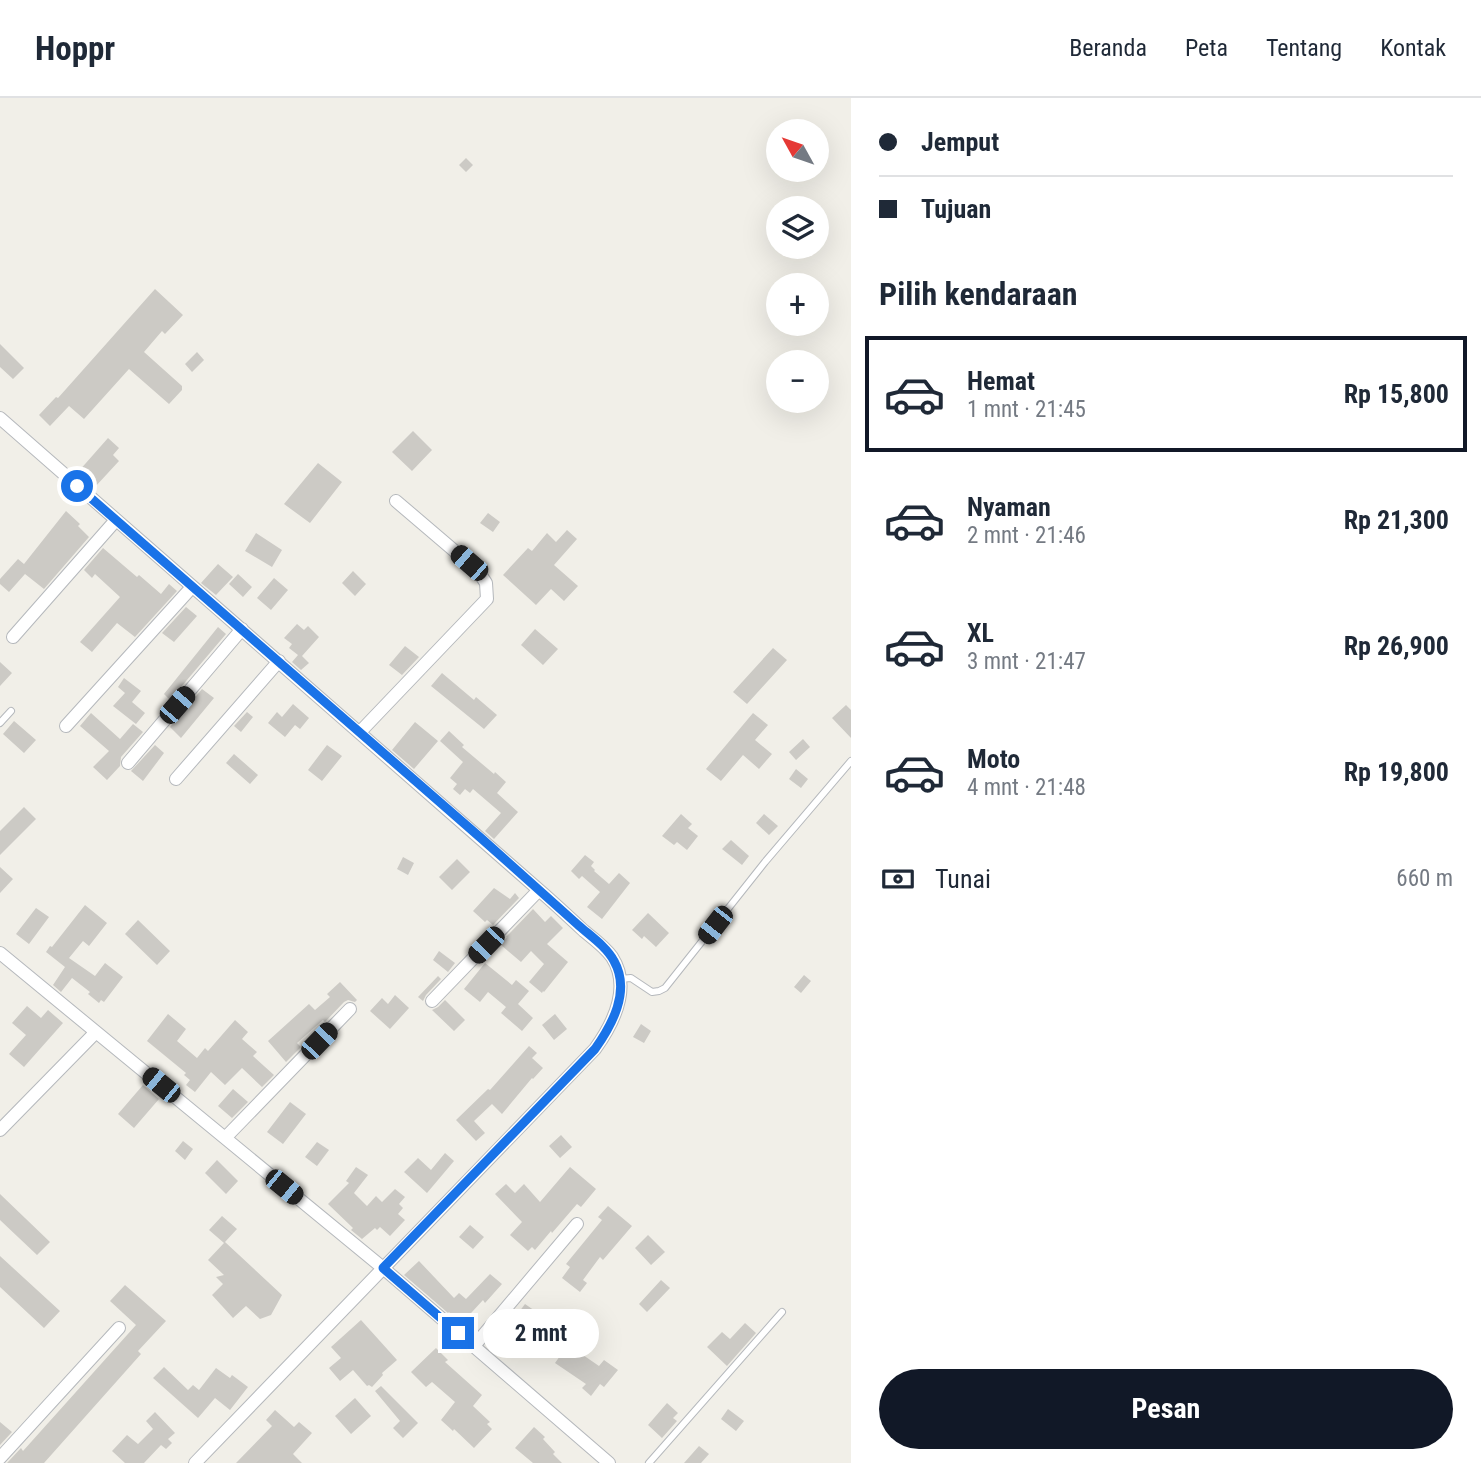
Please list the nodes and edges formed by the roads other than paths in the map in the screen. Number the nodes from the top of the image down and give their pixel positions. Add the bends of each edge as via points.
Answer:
1 (0, 418) edge
2 (396, 501) dead end
3 (116, 520) junction
4 (192, 587) junction
5 (242, 629) junction
6 (13, 637) dead end
7 (279, 661) junction
8 (11, 711) dead end
9 (0, 723) edge
10 (66, 726) dead end
11 (360, 732) junction
12 (851, 761) edge
13 (128, 763) dead end
14 (176, 779) dead end
15 (539, 890) junction
16 (0, 953) edge
17 (620, 979) junction
18 (432, 1000) dead end
19 (350, 1009) dead end
20 (96, 1032) junction
21 (0, 1130) edge
22 (225, 1138) junction
23 (577, 1224) dead end
24 (383, 1268) junction
25 (782, 1312) dead end
26 (119, 1328) dead end
27 (474, 1346) junction
28 (0, 1458) edge
29 (195, 1463) edge
30 (609, 1463) edge
31 (649, 1463) edge

1 - 3 street
2 - 11 street via 478,571 486,583 487,599
3 - 4 street
3 - 6 street
4 - 5 street
4 - 10 street
5 - 7 street
5 - 13 street
7 - 11 street
7 - 14 street
8 - 9 lane
11 - 15 street
12 - 17 lane via 664,988 652,992 635,980
15 - 17 street via 608,953
15 - 18 street
16 - 20 street
17 - 24 street via 616,1013 595,1049
19 - 22 street
20 - 21 street
20 - 22 street
22 - 24 street
23 - 27 street
24 - 27 street
24 - 29 street
25 - 31 lane
26 - 28 street
27 - 30 street

